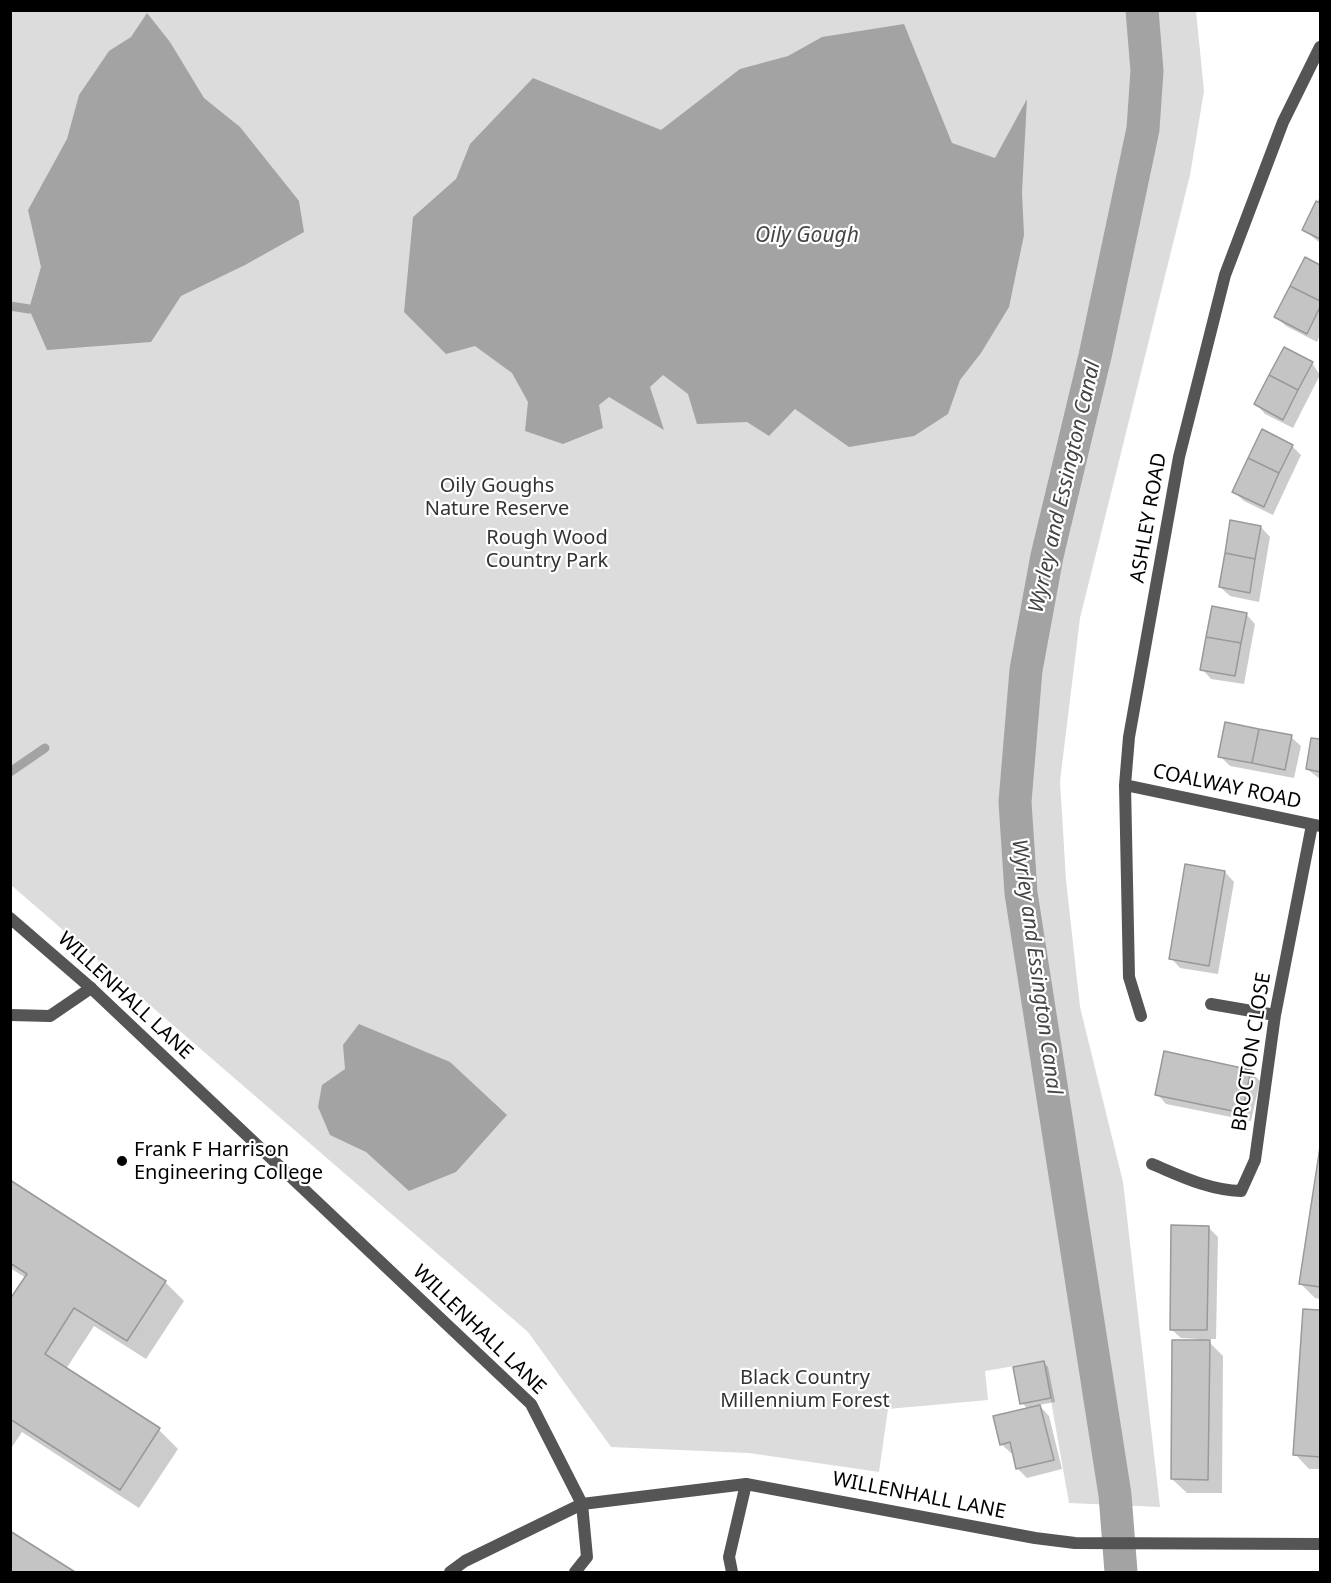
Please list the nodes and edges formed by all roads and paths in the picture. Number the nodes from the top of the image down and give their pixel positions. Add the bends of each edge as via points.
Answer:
1 (1320, 47) edge
2 (1125, 785) junction
3 (1316, 825) edge
4 (10, 918) edge
5 (91, 988) junction
6 (1211, 1004) dead end
7 (10, 1015) edge
8 (1275, 1015) junction
9 (1141, 1016) dead end
10 (1152, 1164) dead end
11 (746, 1484) junction
12 (582, 1504) junction
13 (1320, 1544) edge
14 (450, 1572) edge
15 (575, 1572) edge
16 (732, 1572) edge

1 - 2 street, ASHLEY ROAD via 1283,122 1225,275 1179,457 1129,737
2 - 3 street, COALWAY ROAD
2 - 9 street, ASHLEY ROAD via 1129,977
3 - 8 street, BROCTON CLOSE
4 - 5 street, WILLENHALL LANE
5 - 7 street via 50,1016
5 - 12 street, WILLENHALL LANE via 531,1404
6 - 8 street
8 - 10 street, BROCTON CLOSE via 1255,1160 1241,1191 1205,1186
11 - 12 street, WILLENHALL LANE
11 - 13 street, WILLENHALL LANE via 1075,1543
11 - 16 street via 729,1557
12 - 14 street
12 - 15 street via 587,1557

